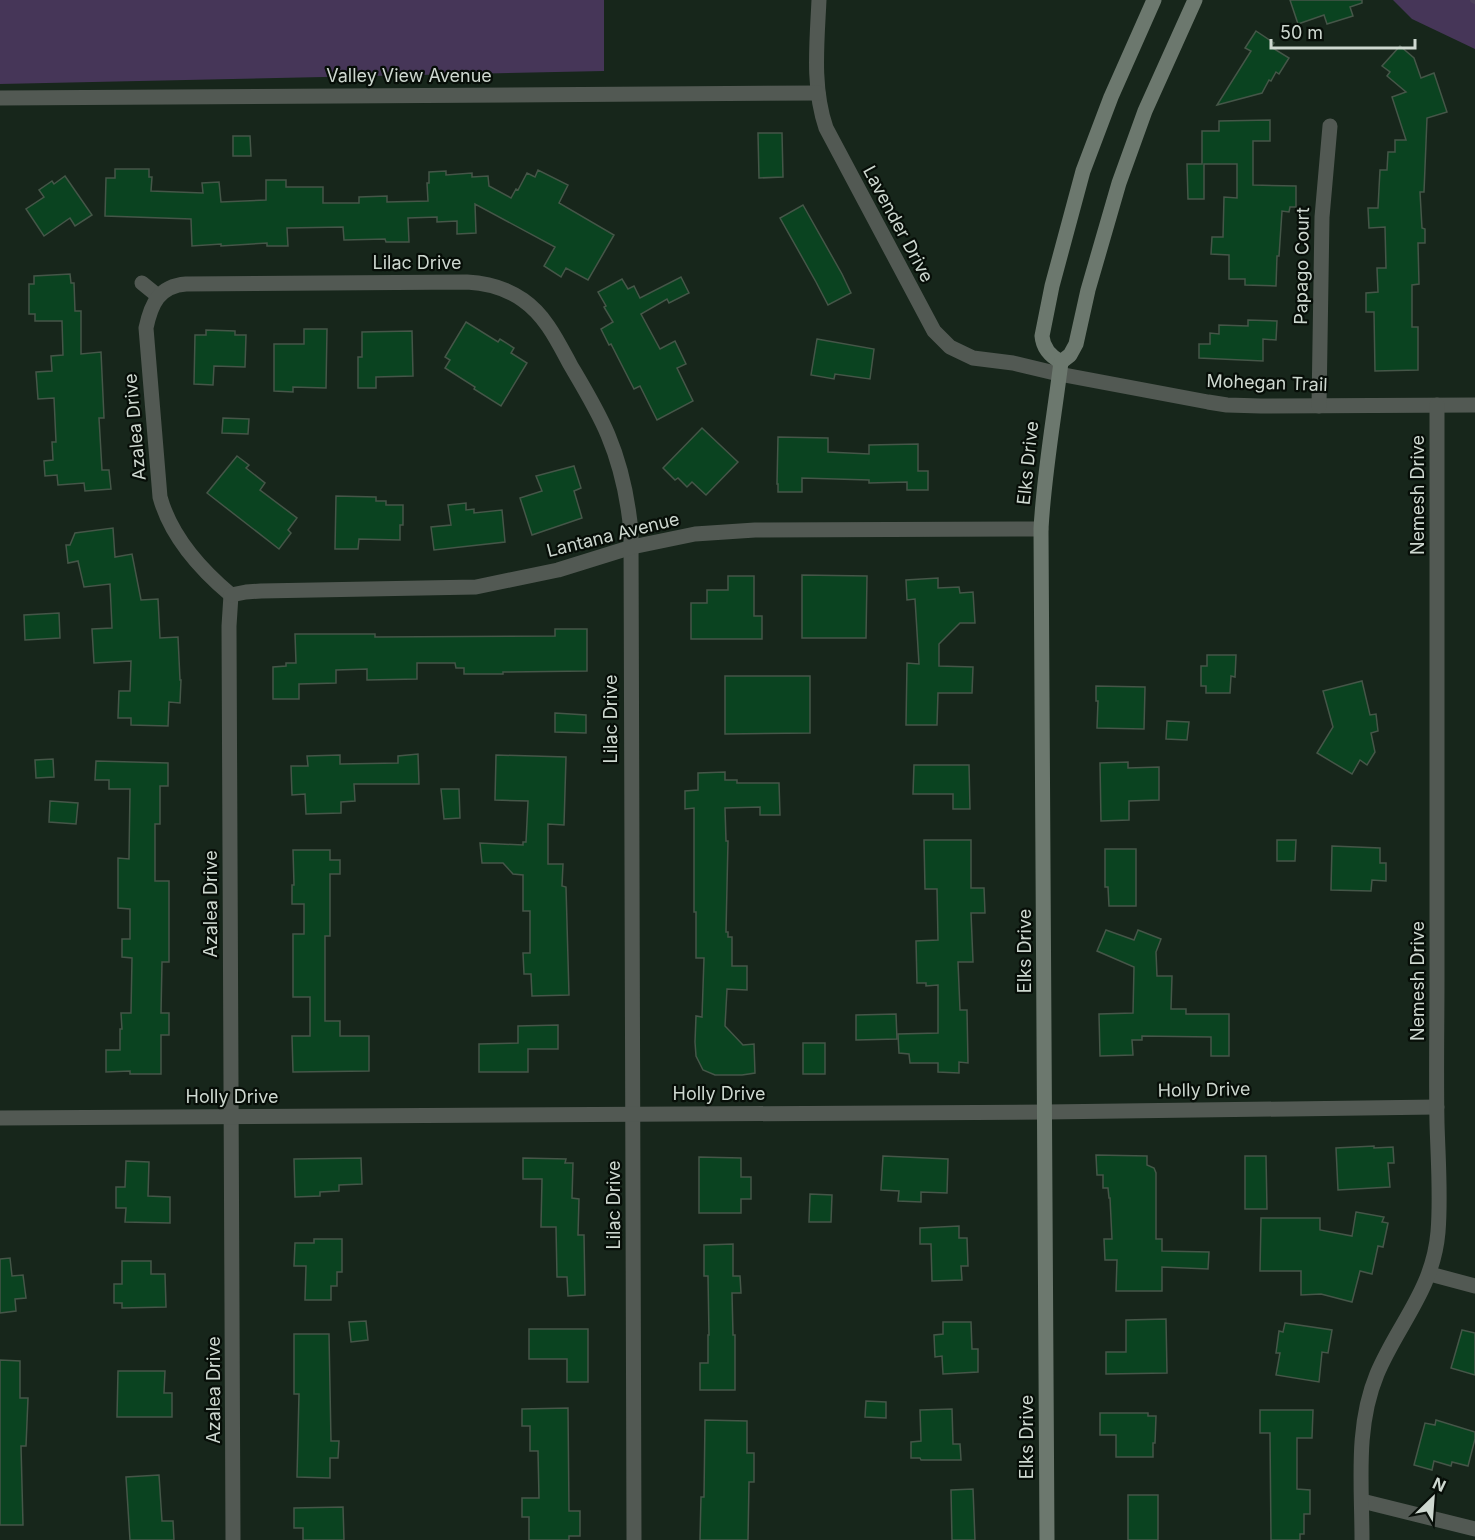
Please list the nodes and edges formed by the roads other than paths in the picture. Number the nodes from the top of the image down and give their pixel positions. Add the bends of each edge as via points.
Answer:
1 (819, 0) edge
2 (1154, 0) edge
3 (1195, 0) edge
4 (818, 93) junction
5 (0, 98) edge
6 (1330, 126) dead end
7 (142, 283) dead end
8 (158, 296) junction
9 (1060, 368) junction
10 (1437, 405) junction
11 (1475, 405) edge
12 (1319, 406) junction
13 (1041, 529) junction
14 (632, 547) junction
15 (231, 595) junction
16 (1437, 1107) junction
17 (1046, 1112) junction
18 (633, 1114) junction
19 (232, 1116) junction
20 (0, 1118) edge
21 (1430, 1274) junction
22 (1475, 1286) edge
23 (1362, 1501) junction
24 (1475, 1529) edge
25 (233, 1540) edge
26 (634, 1540) edge
27 (1047, 1540) edge
28 (1362, 1540) edge

1 - 4 street, Lavender Drive
2 - 9 main road via 1083,171 1052,285 1042,342
3 - 9 main road, Elks Drive via 1145,111 1112,204 1076,344
4 - 5 street, Valley View Avenue
4 - 9 street, Lavender Drive via 830,138 941,340 973,358
6 - 12 street, Papago Court via 1322,216
7 - 8 street
8 - 14 street, Lilac Drive via 171,286 186,284 467,282 510,292 536,310 547,324 604,426 624,484
8 - 15 street, Azalea Drive via 146,328 160,497 175,533
9 - 12 street, Mohegan Trail via 1227,405
9 - 13 main road, Elks Drive
10 - 11 street, Mohegan Trail
10 - 12 street, Mohegan Trail
10 - 16 street, Nemesh Drive
13 - 14 street, Lantana Avenue via 755,530 695,534
13 - 17 main road, Elks Drive
14 - 15 street, Lantana Avenue via 558,570 476,586
14 - 18 street, Lilac Drive
15 - 19 street, Azalea Drive
16 - 17 street, Holly Drive
16 - 21 street, Nemesh Drive via 1439,1217
17 - 18 street, Holly Drive
17 - 27 main road, Elks Drive
18 - 19 street, Holly Drive
18 - 26 street, Lilac Drive
19 - 20 street, Holly Drive
19 - 25 street, Azalea Drive
21 - 22 street
21 - 23 street, Nemesh Drive via 1383,1361 1366,1407 1361,1442
23 - 24 street
23 - 28 street, Nemesh Drive

